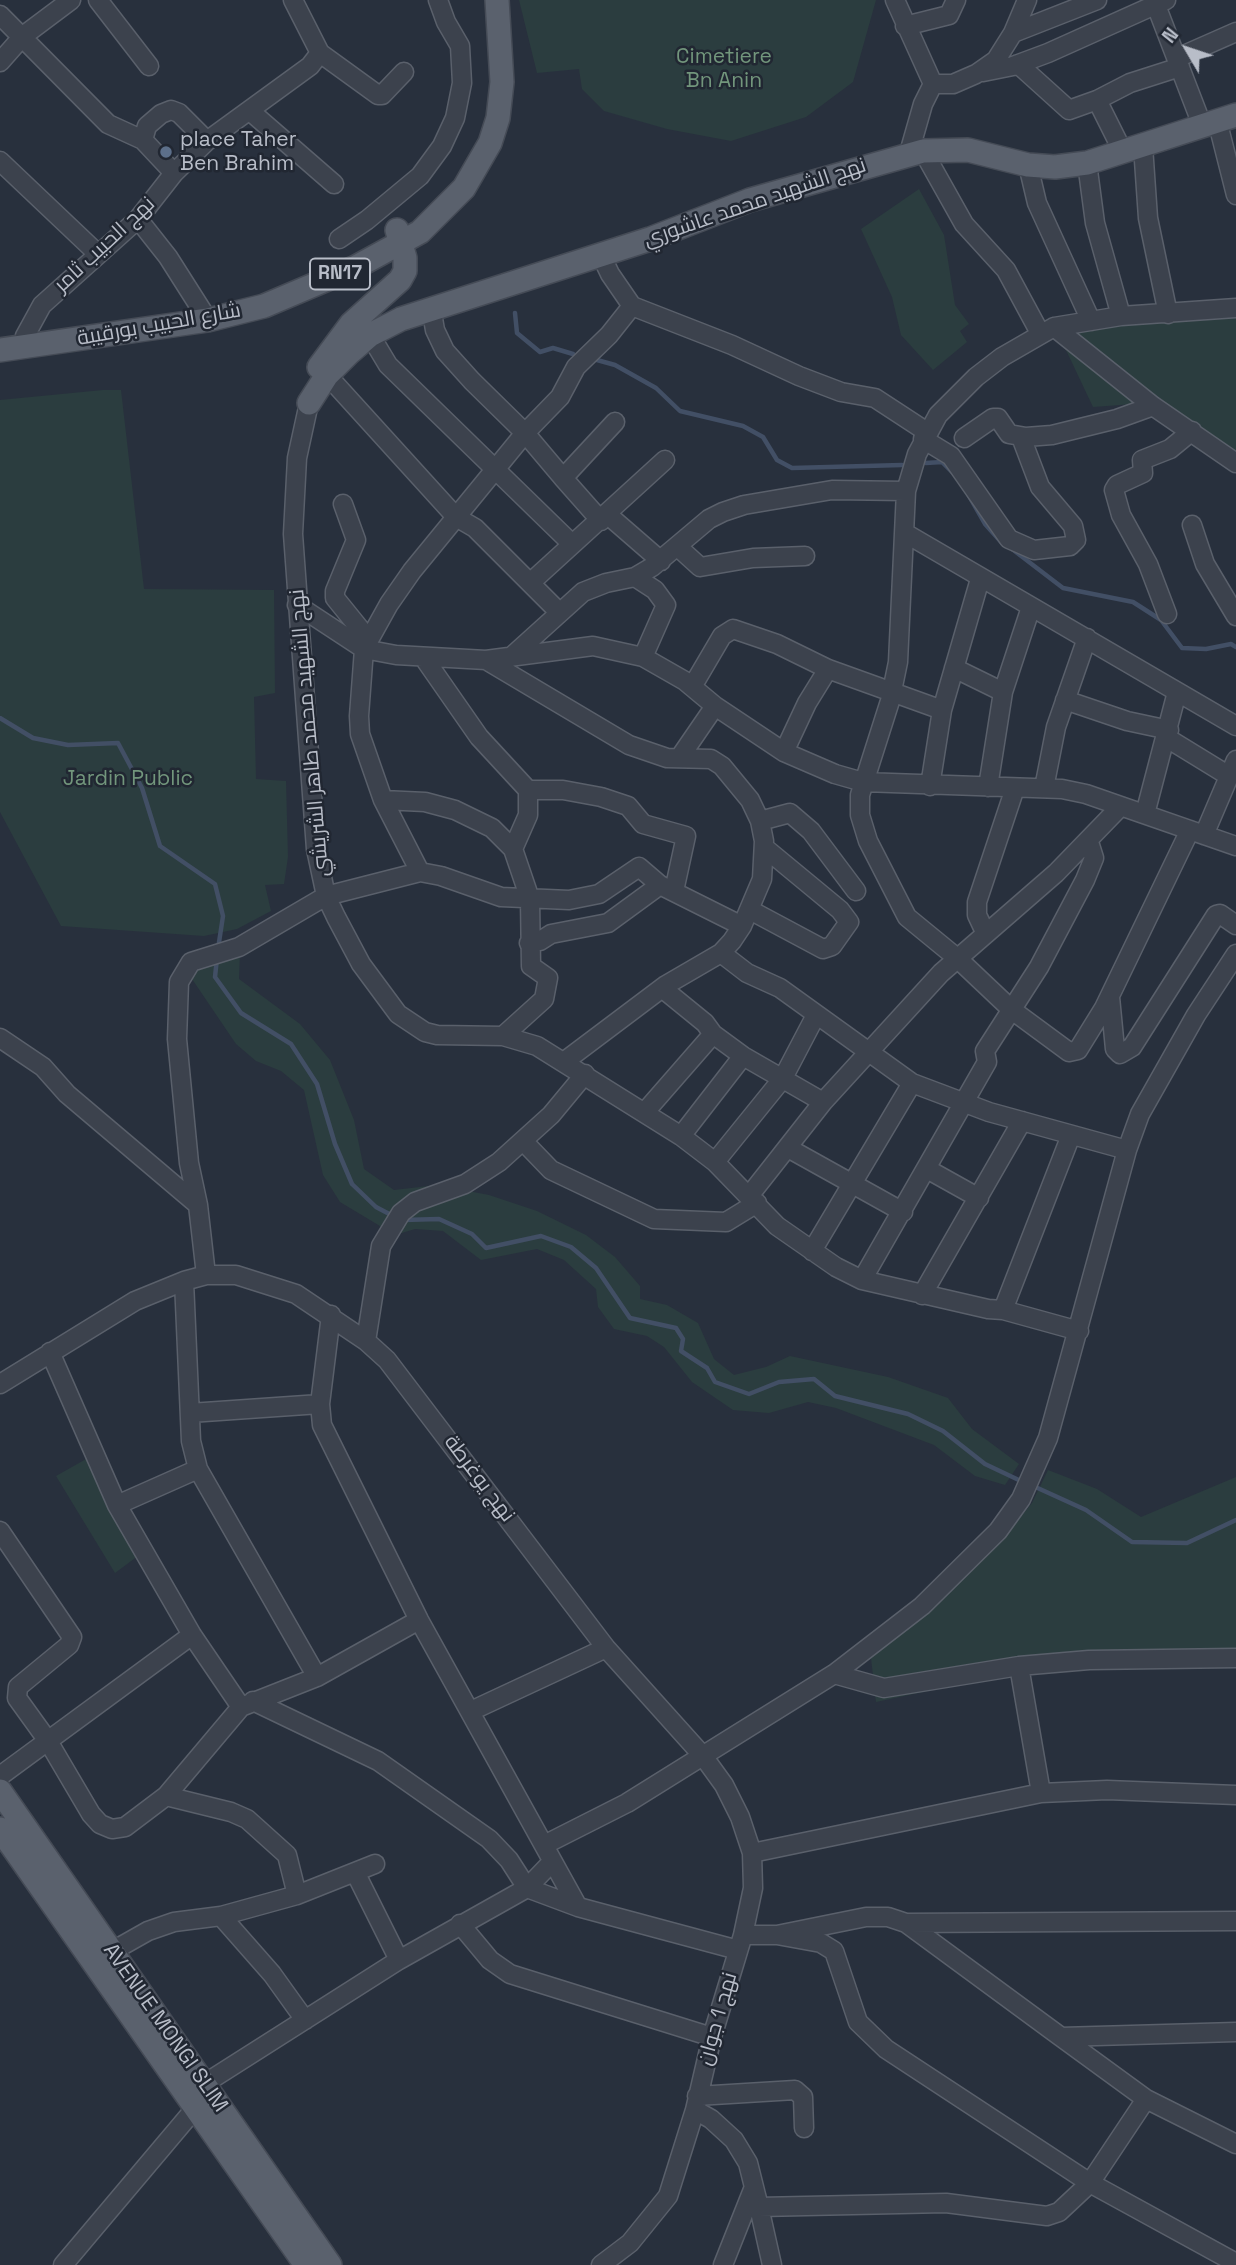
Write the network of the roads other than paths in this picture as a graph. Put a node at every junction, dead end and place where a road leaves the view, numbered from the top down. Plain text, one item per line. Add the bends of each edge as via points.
1 (71, 0) edge
2 (98, 0) edge
3 (293, 0) edge
4 (438, 0) edge
5 (484, 0) edge
6 (497, 0) edge
7 (895, 0) edge
8 (956, 0) edge
9 (1027, 0) edge
10 (1097, 0) edge
11 (1159, 1) edge
12 (56, 7) edge
13 (0, 15) edge
14 (905, 26) junction
15 (1236, 32) edge
16 (1013, 33) junction
17 (23, 36) junction
18 (320, 53) junction
19 (0, 62) edge
20 (1178, 62) junction
21 (1018, 64) junction
22 (149, 66) dead end
23 (404, 72) dead end
24 (976, 74) junction
25 (933, 84) junction
26 (1097, 100) junction
27 (250, 111) junction
28 (1218, 120) edge
29 (143, 140) junction
30 (207, 141) junction
31 (1133, 149) junction
32 (916, 152) junction
33 (0, 161) edge
34 (1087, 163) junction
35 (1028, 164) junction
36 (174, 173) junction
37 (334, 184) dead end
38 (1236, 195) edge
39 (138, 219) junction
40 (400, 237) junction
41 (339, 239) dead end
42 (600, 253) junction
43 (98, 254) junction
44 (632, 306) junction
45 (431, 307) junction
46 (1236, 308) edge
47 (1168, 314) junction
48 (205, 315) junction
49 (1121, 316) junction
50 (1091, 321) junction
51 (1047, 330) junction
52 (370, 335) junction
53 (0, 342) edge
54 (12, 346) edge
55 (327, 375) junction
56 (309, 403) junction
57 (1153, 406) junction
58 (615, 422) dead end
59 (1192, 431) junction
60 (526, 433) junction
61 (925, 436) junction
62 (1021, 437) junction
63 (964, 438) dead end
64 (665, 460) dead end
65 (1236, 463) edge
66 (496, 470) junction
67 (563, 478) junction
68 (906, 491) junction
69 (343, 504) dead end
70 (456, 517) junction
71 (605, 518) junction
72 (1192, 524) dead end
73 (905, 533) junction
74 (572, 544) junction
75 (678, 547) junction
76 (805, 556) dead end
77 (661, 561) junction
78 (635, 576) junction
79 (980, 579) junction
80 (530, 583) junction
81 (335, 598) junction
82 (297, 605) junction
83 (1031, 607) junction
84 (559, 612) junction
85 (1167, 614) dead end
86 (1236, 615) edge
87 (319, 617) junction
88 (1087, 638) junction
89 (366, 644) junction
90 (511, 657) junction
91 (643, 657) junction
92 (424, 658) junction
93 (486, 660) junction
94 (954, 668) junction
95 (828, 669) junction
96 (692, 687) junction
97 (1003, 692) junction
98 (1177, 692) junction
99 (892, 693) junction
100 (1065, 700) junction
101 (715, 706) junction
102 (942, 710) junction
103 (1236, 726) edge
104 (1168, 734) junction
105 (784, 752) junction
106 (680, 757) junction
107 (1232, 768) edge
108 (863, 782) junction
109 (930, 786) junction
110 (988, 787) junction
111 (1015, 788) junction
112 (1044, 788) junction
113 (528, 790) junction
114 (383, 800) junction
115 (1121, 806) junction
116 (1145, 814) junction
117 (760, 821) junction
118 (1197, 832) junction
119 (1090, 842) junction
120 (1236, 846) edge
121 (765, 848) junction
122 (513, 849) junction
123 (420, 872) junction
124 (667, 888) junction
125 (856, 891) dead end
126 (326, 896) junction
127 (530, 900) junction
128 (746, 918) junction
129 (1236, 925) edge
130 (985, 932) junction
131 (529, 943) junction
132 (721, 953) junction
133 (1236, 954) edge
134 (957, 958) junction
135 (662, 988) junction
136 (1110, 997) junction
137 (1012, 1010) junction
138 (816, 1015) junction
139 (713, 1034) junction
140 (503, 1036) junction
141 (0, 1038) edge
142 (870, 1052) junction
143 (743, 1056) junction
144 (565, 1061) junction
145 (585, 1074) junction
146 (783, 1078) junction
147 (912, 1083) junction
148 (823, 1102) junction
149 (964, 1103) junction
150 (644, 1113) junction
151 (1022, 1121) junction
152 (1071, 1135) junction
153 (681, 1136) junction
154 (524, 1142) junction
155 (788, 1148) junction
156 (1127, 1150) junction
157 (715, 1162) junction
158 (927, 1169) junction
159 (852, 1183) junction
160 (979, 1198) junction
161 (753, 1200) junction
162 (198, 1205) junction
163 (903, 1212) junction
164 (812, 1251) junction
165 (206, 1275) junction
166 (862, 1280) junction
167 (184, 1281) junction
168 (922, 1295) junction
169 (1003, 1310) junction
170 (331, 1315) junction
171 (1079, 1331) junction
172 (366, 1341) junction
173 (50, 1352) junction
174 (0, 1384) edge
175 (320, 1405) junction
176 (190, 1413) junction
177 (198, 1469) junction
178 (117, 1505) junction
179 (0, 1531) edge
180 (419, 1620) junction
181 (192, 1635) junction
182 (607, 1648) junction
183 (1236, 1658) edge
184 (1019, 1666) junction
185 (834, 1674) junction
186 (317, 1677) junction
187 (247, 1704) junction
188 (471, 1711) junction
189 (48, 1741) junction
190 (703, 1756) junction
191 (0, 1776) edge
192 (0, 1791) edge
193 (1041, 1793) junction
194 (1236, 1795) edge
195 (166, 1796) junction
196 (0, 1829) edge
197 (544, 1845) junction
198 (752, 1853) junction
199 (552, 1862) junction
200 (375, 1864) dead end
201 (355, 1872) junction
202 (527, 1888) junction
203 (297, 1895) junction
204 (578, 1907) junction
205 (220, 1916) junction
206 (1236, 1921) edge
207 (905, 1923) junction
208 (460, 1924) junction
209 (777, 1935) junction
210 (740, 1943) junction
211 (102, 1957) junction
212 (400, 1960) junction
213 (305, 2020) junction
214 (1236, 2032) edge
215 (712, 2037) junction
216 (1061, 2037) junction
217 (203, 2095) junction
218 (1146, 2099) junction
219 (696, 2103) junction
220 (804, 2128) dead end
221 (1236, 2144) edge
222 (1090, 2183) junction
223 (754, 2187) junction
224 (759, 2207) junction
225 (1236, 2263) edge
226 (63, 2265) edge
227 (306, 2265) edge
228 (330, 2265) edge
229 (601, 2265) edge
230 (723, 2265) edge
231 (772, 2265) edge

1 - 12 street
2 - 22 street
3 - 18 street
4 - 41 street via 460,46 462,83 455,118 420,176
5 - 40 main road, شارع الحبيب بورقيبة / RN17 via 488,81 481,133 455,182
6 - 40 main road, شارع الحبيب بورقيبة / RN17 via 502,82 490,143 452,201
7 - 14 street
8 - 14 street via 949,15
9 - 16 street
10 - 16 street
11 - 20 street
11 - 21 street
12 - 17 street
13 - 17 street
14 - 25 street
15 - 20 street
16 - 24 street via 996,60
17 - 19 street
17 - 29 street via 107,124
18 - 23 street via 378,95
18 - 27 street, نهج الحبيب ثامر via 310,66
20 - 26 street
20 - 28 street
21 - 24 street
21 - 26 street via 1069,110
24 - 25 street via 953,84
25 - 32 street via 923,104
26 - 31 street
27 - 30 street, نهج الحبيب ثامر
27 - 37 street
28 - 31 main road, نهج الشهيد محمد عاشوري
28 - 38 street
29 - 30 street via 147,126 171,110
29 - 36 street
30 - 36 street, نهج الحبيب ثامر
31 - 34 main road, نهج الشهيد محمد عاشوري
31 - 47 street
32 - 35 main road, نهج الشهيد محمد عاشوري via 968,150
32 - 42 main road, نهج الشهيد محمد عاشوري via 750,201
32 - 51 street via 964,224 1006,270
33 - 43 street
34 - 35 main road, نهج الشهيد محمد عاشوري
34 - 49 street via 1095,223
35 - 50 street via 1037,203
36 - 39 street, نهج الحبيب ثامر
39 - 43 street, نهج الحبيب ثامر
39 - 48 street via 169,257
40 - 48 main road, شارع الحبيب بورقيبة / RN17 via 264,306
40 - 56 main road via 405,271 328,353 314,376
42 - 44 street
42 - 45 main road, نهج الشهيد محمد عاشوري
43 - 54 street, نهج الحبيب ثامر via 42,305
44 - 60 street via 576,367 559,397
44 - 61 street via 841,392 875,398
45 - 52 main road, نهج الشهيد محمد عاشوري
45 - 60 street via 435,330 446,351
46 - 47 street
47 - 49 street
48 - 54 main road, شارع الحبيب بورقيبة / RN17
49 - 50 street
50 - 51 street
51 - 57 street
51 - 61 street via 976,377 938,415
52 - 55 main road, نهج الشهيد محمد عاشوري
52 - 66 street via 388,365
53 - 54 main road, شارع الحبيب بورقيبة / RN17
55 - 56 main road, نهج الشهيد محمد عاشوري
55 - 70 street
56 - 82 street, نهج الشهيد محمد طاهر الشريشي via 294,493
57 - 59 street
57 - 62 street via 1062,432
58 - 67 street
59 - 65 street
59 - 85 street via 1171,449 1142,460 1143,473 1114,490
60 - 66 street
60 - 67 street
61 - 62 street via 951,456 1009,539 1034,550 1070,546 1076,540 1073,526 1035,478
61 - 68 street
62 - 63 street via 1009,434 995,418
64 - 71 street
66 - 70 street
66 - 74 street
67 - 71 street
68 - 73 street
68 - 75 street via 832,490 744,505 709,519
69 - 81 street via 356,540
70 - 80 street via 475,528
70 - 89 street via 389,604
71 - 74 street
71 - 77 street
72 - 86 street via 1205,564
73 - 79 street
73 - 99 street via 903,611
74 - 80 street
75 - 76 street via 700,567
75 - 77 street
77 - 78 street
78 - 84 street via 592,587
78 - 91 street via 666,605
79 - 83 street
79 - 94 street
80 - 84 street
81 - 87 street
81 - 89 street
82 - 87 street
82 - 126 street, نهج الشهيد محمد طاهر الشريشي via 312,809
83 - 88 street
83 - 97 street
84 - 90 street
87 - 89 street
88 - 98 street
88 - 100 street
89 - 92 street
89 - 114 street via 360,734
90 - 91 street via 593,646
90 - 93 street
91 - 96 street
92 - 93 street
92 - 113 street via 479,737
93 - 106 street via 629,745 659,756
94 - 97 street
94 - 102 street
95 - 96 street via 733,629 722,636
95 - 99 street
95 - 105 street
96 - 101 street
97 - 110 street
98 - 103 street
98 - 104 street
99 - 102 street
99 - 108 street
100 - 104 street
100 - 112 street
101 - 105 street
101 - 106 street
102 - 109 street
104 - 107 street
104 - 116 street
105 - 108 street
106 - 117 street via 703,756 722,766 750,800
107 - 118 street
108 - 109 street
108 - 134 street via 860,815 900,907
109 - 110 street
110 - 111 street
111 - 112 street
111 - 130 street via 977,902 976,915
112 - 115 street via 1086,794
113 - 122 street via 528,815
113 - 124 street via 601,797 628,806 643,824 685,835
114 - 122 street via 425,802 455,810 492,828
114 - 123 street
115 - 116 street
115 - 119 street
116 - 118 street
117 - 121 street
117 - 125 street via 790,813 811,831
118 - 120 street
118 - 136 street
119 - 130 street
119 - 137 street via 1094,858 1086,880
121 - 128 street via 765,867
121 - 128 street via 849,922 832,946 823,949
122 - 127 street
123 - 126 street
123 - 127 street via 489,894
124 - 127 street via 639,867 599,894
124 - 128 street
124 - 131 street via 608,923
126 - 140 street, نهج الشهيد محمد طاهر الشريشي via 361,964 398,1014 437,1035
126 - 162 street via 239,947 202,957 184,969 179,982 177,1039 189,1163
127 - 131 street
128 - 132 street
129 - 136 street via 1216,915 1132,1046 1120,1054 1115,1049
130 - 134 street
131 - 140 street via 531,966 548,978 547,993
132 - 135 street
132 - 138 street
133 - 156 street via 1150,1094
134 - 137 street
134 - 142 street
135 - 139 street
135 - 144 street
136 - 137 street via 1074,1052
137 - 149 street via 985,1051 988,1059
138 - 142 street
138 - 146 street
139 - 143 street
139 - 150 street
140 - 144 street, نهج الشهيد محمد طاهر الشريشي
141 - 162 street via 43,1067 67,1094
142 - 147 street
142 - 148 street
143 - 146 street
143 - 153 street
144 - 145 street, نهج الشهيد محمد طاهر الشريشي
145 - 150 street, نهج الشهيد محمد طاهر الشريشي
145 - 154 street
146 - 148 street
146 - 157 street
147 - 149 street
147 - 159 street
148 - 155 street
149 - 151 street
149 - 158 street
150 - 153 street, نهج الشهيد محمد طاهر الشريشي
151 - 152 street
151 - 160 street
152 - 156 street
152 - 169 street
153 - 157 street, نهج الشهيد محمد طاهر الشريشي
154 - 161 street via 551,1170 648,1217 726,1222
154 - 172 street via 465,1184 434,1193 396,1220 382,1246
155 - 159 street
155 - 161 street
156 - 171 street
157 - 161 street, نهج الشهيد محمد طاهر الشريشي
158 - 160 street
158 - 163 street
159 - 163 street
159 - 164 street
160 - 168 street
161 - 164 street, نهج الشهيد محمد طاهر الشريشي via 777,1226
162 - 165 street
163 - 166 street
164 - 166 street, نهج الشهيد محمد طاهر الشريشي
165 - 167 street, نهج يوغرطة
165 - 170 street, نهج يوغرطة via 263,1281
166 - 168 street, نهج الشهيد محمد طاهر الشريشي
167 - 173 street, نهج يوغرطة via 135,1301
167 - 176 street
168 - 169 street, نهج الشهيد محمد طاهر الشريشي
169 - 171 street, نهج الشهيد محمد طاهر الشريشي
170 - 172 street, نهج يوغرطة
170 - 175 street
171 - 185 street via 1058,1408 1021,1499 998,1531 922,1606
172 - 182 street, نهج يوغرطة via 412,1389
173 - 174 street, نهج يوغرطة
173 - 178 street
175 - 176 street
175 - 180 street via 321,1425 329,1444
176 - 177 street
177 - 178 street
177 - 186 street
178 - 181 street
179 - 189 street via 72,1637 69,1646 17,1690 17,1698
180 - 186 street
180 - 188 street
181 - 187 street
181 - 189 street
182 - 188 street
182 - 190 street, نهج يوغرطة
183 - 184 street
184 - 185 street via 884,1688
184 - 193 street
185 - 190 street
186 - 187 street
187 - 195 street
187 - 202 street via 378,1761 489,1839
188 - 197 street
189 - 191 street
189 - 195 street via 91,1814 106,1828 125,1827
190 - 197 street via 627,1803
190 - 198 street, نهج 1 جوان via 724,1785
192 - 211 main road, AVENUE MONGI SLIM
193 - 194 street via 1107,1790
193 - 198 street
195 - 203 street via 247,1819 287,1856
196 - 211 main road, AVENUE MONGI SLIM
197 - 199 street
198 - 210 street, نهج 1 جوان via 753,1888
199 - 202 street
199 - 204 street
200 - 201 street
201 - 203 street
201 - 212 street
202 - 204 street
202 - 208 street
203 - 205 street
204 - 210 street
205 - 211 street via 174,1922 148,1931
205 - 213 street via 272,1974
206 - 207 street
207 - 209 street via 866,1916
207 - 216 street
208 - 212 street
208 - 215 street via 490,1960 510,1974
209 - 210 street
209 - 222 street via 828,1946 838,1956 853,2011 866,2032
210 - 215 street, نهج 1 جوان
211 - 217 main road, AVENUE MONGI SLIM
212 - 213 street
213 - 217 street
214 - 216 street
215 - 219 street, نهج 1 جوان
216 - 218 street
217 - 226 street
217 - 227 main road, AVENUE MONGI SLIM
217 - 228 main road, AVENUE MONGI SLIM
218 - 221 street
218 - 222 street
219 - 220 street via 795,2090 803,2097
219 - 223 street via 734,2140 748,2163
219 - 229 street, نهج 1 جوان via 668,2196 630,2243
222 - 224 street via 1059,2212 1047,2216 946,2203
222 - 225 street
223 - 224 street
223 - 230 street
224 - 231 street

